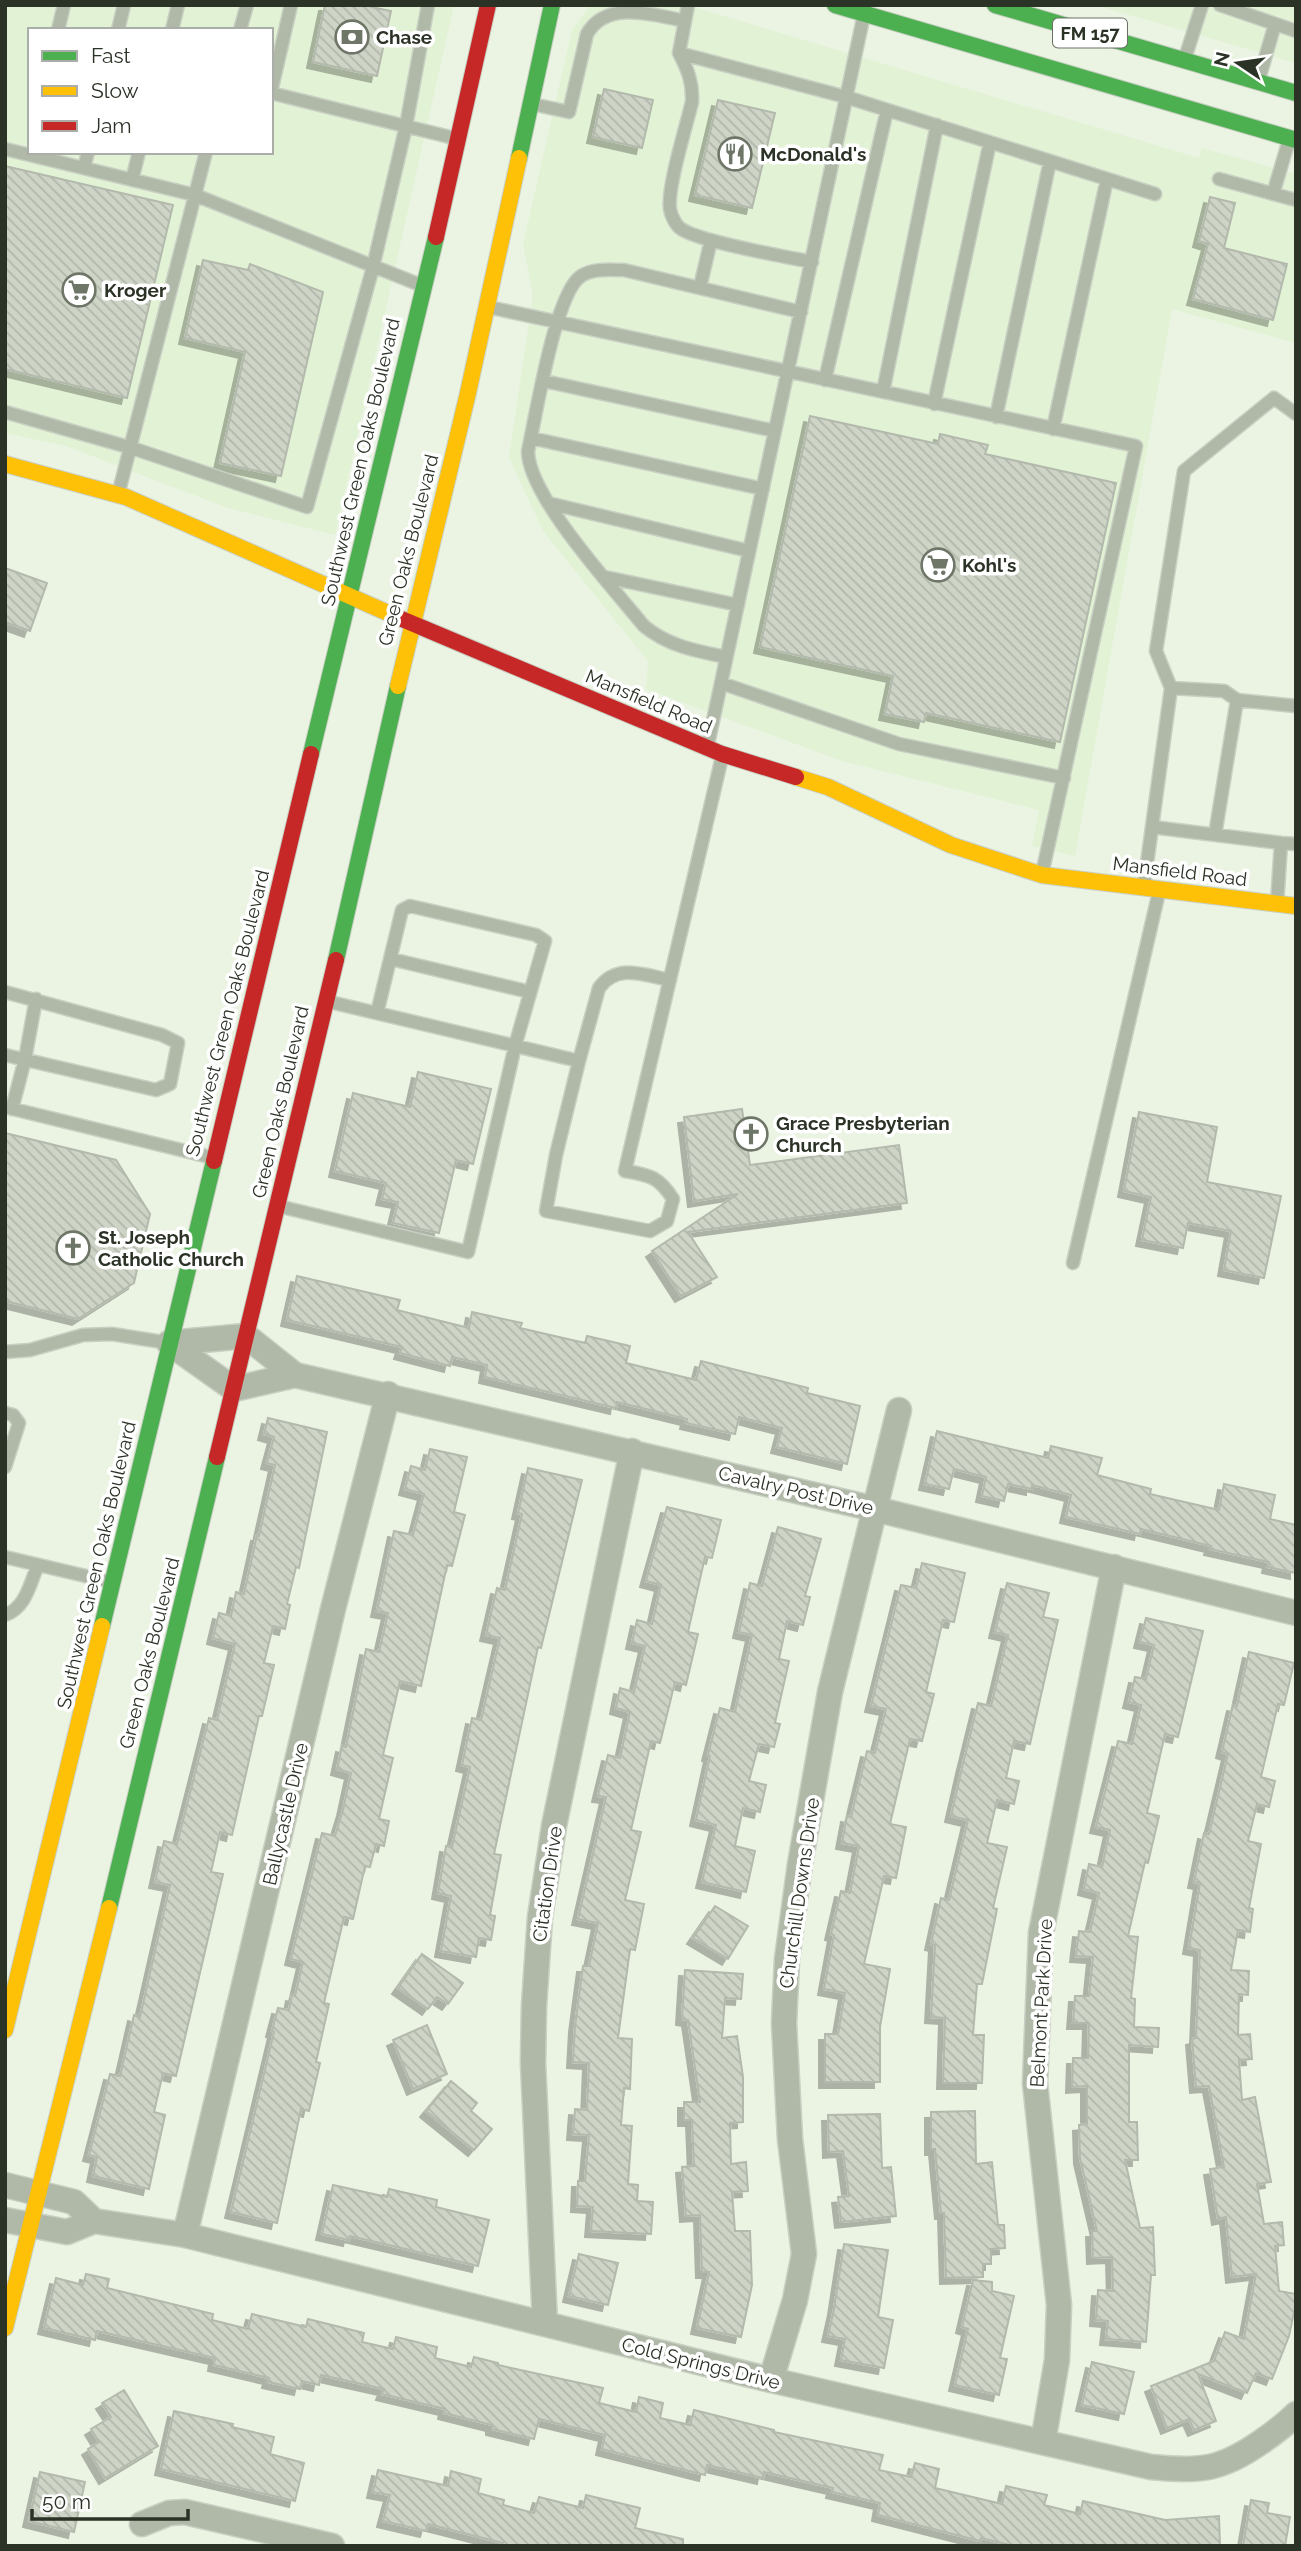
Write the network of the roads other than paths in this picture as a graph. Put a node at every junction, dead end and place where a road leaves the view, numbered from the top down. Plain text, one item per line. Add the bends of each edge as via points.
1 (64, 5) edge
2 (124, 5) edge
3 (178, 5) edge
4 (247, 5) edge
5 (291, 5) edge
6 (428, 5) edge
7 (488, 5) edge
8 (552, 5) edge
9 (688, 5) edge
10 (835, 5) edge
11 (995, 5) edge
12 (1202, 5) edge
13 (1220, 5) edge
14 (1245, 9) edge
15 (1047, 13) edge
16 (864, 14) junction
17 (685, 21) junction
18 (1275, 24) junction
19 (58, 28) edge
20 (118, 28) edge
21 (172, 28) edge
22 (241, 28) edge
23 (1296, 31) edge
24 (679, 53) junction
25 (1184, 61) junction
26 (1258, 82) junction
27 (273, 84) edge
28 (1296, 93) edge
29 (273, 94) edge
30 (846, 97) junction
31 (531, 104) junction
32 (887, 110) junction
33 (937, 125) junction
34 (406, 127) junction
35 (458, 139) junction
36 (1293, 139) edge
37 (990, 142) junction
38 (5, 149) edge
39 (28, 152) edge
40 (36, 154) edge
41 (88, 154) edge
42 (138, 154) edge
43 (205, 154) edge
44 (1050, 161) junction
45 (84, 168) junction
46 (1107, 179) junction
47 (1219, 179) dead end
48 (132, 180) junction
49 (1155, 194) dead end
50 (1273, 194) junction
51 (195, 195) junction
52 (1296, 200) edge
53 (711, 240) junction
54 (812, 262) junction
55 (373, 267) junction
56 (424, 286) junction
57 (700, 287) junction
58 (487, 307) junction
59 (801, 312) junction
60 (557, 321) junction
61 (789, 372) junction
62 (825, 380) junction
63 (544, 381) junction
64 (883, 392) junction
65 (934, 404) junction
66 (5, 412) edge
67 (1296, 414) edge
68 (996, 417) junction
69 (1053, 429) junction
70 (775, 431) junction
71 (531, 438) junction
72 (132, 448) junction
73 (5, 464) edge
74 (763, 489) junction
75 (118, 495) junction
76 (548, 503) junction
77 (750, 551) junction
78 (605, 577) junction
79 (349, 596) junction
80 (738, 606) junction
81 (411, 624) junction
82 (726, 657) junction
83 (721, 683) junction
84 (1171, 688) junction
85 (1237, 699) junction
86 (1296, 706) edge
87 (707, 747) junction
88 (722, 754) junction
89 (1064, 778) junction
90 (1152, 827) junction
91 (1215, 835) junction
92 (1281, 843) junction
93 (1296, 843) edge
94 (1042, 874) junction
95 (1151, 890) junction
96 (1277, 904) junction
97 (1296, 906) edge
98 (391, 959) junction
99 (670, 980) junction
100 (5, 992) edge
101 (530, 992) junction
102 (36, 999) junction
103 (326, 1001) junction
104 (377, 1013) junction
105 (515, 1046) junction
106 (5, 1055) edge
107 (25, 1059) junction
108 (579, 1061) junction
109 (9, 1108) edge
110 (214, 1158) junction
111 (277, 1206) junction
112 (1073, 1263) dead end
113 (246, 1336) junction
114 (169, 1343) junction
115 (5, 1352) edge
116 (295, 1374) junction
117 (234, 1389) junction
118 (388, 1394) junction
119 (899, 1410) dead end
120 (5, 1413) edge
121 (632, 1451) junction
122 (5, 1467) edge
123 (875, 1509) junction
124 (5, 1557) edge
125 (38, 1565) junction
126 (1114, 1567) junction
127 (114, 1583) junction
128 (1296, 1613) edge
129 (5, 1615) edge
130 (5, 2030) edge
131 (5, 2185) edge
132 (38, 2193) junction
133 (5, 2220) edge
134 (94, 2221) junction
135 (30, 2226) junction
136 (185, 2235) junction
137 (545, 2324) junction
138 (5, 2328) edge
139 (771, 2380) junction
140 (1296, 2414) edge
141 (1043, 2442) junction
142 (142, 2524) dead end
143 (332, 2546) edge

1 - 19 lane
2 - 20 lane
3 - 21 lane
4 - 22 lane
5 - 27 lane
6 - 34 lane
7 - 35 main road, Southwest Green Oaks Boulevard
8 - 31 main road, Green Oaks Boulevard
9 - 17 lane
10 - 16 main road, FM 157
11 - 15 main road, FM 157
12 - 25 lane
13 - 14 lane
14 - 18 lane
15 - 25 main road, FM 157
16 - 30 lane
16 - 36 main road, FM 157
17 - 24 lane
17 - 31 lane via 628,8 612,9 592,24 587,34 569,112
18 - 23 lane
18 - 26 lane
24 - 30 lane
24 - 53 lane via 693,90 670,209 680,229
25 - 26 main road, FM 157
26 - 28 main road, FM 157
29 - 34 lane
30 - 32 lane
30 - 54 lane
31 - 58 main road, Green Oaks Boulevard
32 - 33 lane
32 - 62 lane
33 - 37 lane
33 - 64 lane
34 - 35 lane
34 - 55 lane
35 - 56 main road, Southwest Green Oaks Boulevard
36 - 50 lane
37 - 44 lane
37 - 65 lane
38 - 39 lane
40 - 45 lane
41 - 45 lane
42 - 48 lane
43 - 51 lane
44 - 46 lane
44 - 68 lane
45 - 48 lane
46 - 49 lane
46 - 69 lane
47 - 50 lane
48 - 51 lane
50 - 52 lane
51 - 55 lane
51 - 72 lane
53 - 54 lane
53 - 57 lane
54 - 59 lane
55 - 56 lane
55 - 72 lane via 307,507
56 - 79 main road, Southwest Green Oaks Boulevard
57 - 59 lane
57 - 60 lane via 624,270 586,272 572,284
58 - 60 lane
58 - 81 main road, Green Oaks Boulevard
59 - 61 lane
60 - 61 lane
60 - 63 lane
61 - 62 lane
61 - 70 lane
62 - 64 lane
63 - 70 lane
63 - 71 lane
64 - 65 lane
65 - 68 lane
66 - 72 lane
67 - 84 lane via 1274,397 1184,471 1156,651
68 - 69 lane
69 - 89 lane via 1136,446
70 - 74 lane
71 - 74 lane
71 - 76 lane via 528,461
72 - 75 lane
73 - 75 main road, Mansfield Road
74 - 77 lane
75 - 79 main road, Mansfield Road
76 - 77 lane
76 - 78 lane
77 - 80 lane
78 - 80 lane
78 - 82 lane via 659,638
79 - 81 main road, Mansfield Road
79 - 110 main road, Southwest Green Oaks Boulevard
80 - 82 lane
81 - 87 main road, Mansfield Road
81 - 103 main road, Green Oaks Boulevard
82 - 83 lane
83 - 87 lane
83 - 89 lane via 899,744
84 - 85 lane via 1224,691
84 - 90 lane
85 - 86 lane
85 - 91 lane
87 - 88 main road, Mansfield Road
88 - 94 main road, Mansfield Road via 828,787 951,845
88 - 99 lane
89 - 94 lane
90 - 91 lane
90 - 95 lane
91 - 92 lane
92 - 93 lane
92 - 96 lane
94 - 95 main road, Mansfield Road
95 - 96 main road, Mansfield Road
95 - 112 lane
96 - 97 main road, Mansfield Road
98 - 101 lane
98 - 101 lane via 402,910 410,906 536,935 545,941
98 - 104 lane
99 - 108 lane via 628,971 605,980
99 - 108 lane via 625,1171 662,1182 673,1199 667,1221 650,1231 546,1211
100 - 102 lane
101 - 105 lane
102 - 107 lane
102 - 107 lane via 178,1043 170,1084 156,1090
103 - 104 lane
103 - 111 main road, Green Oaks Boulevard
104 - 105 lane
105 - 108 lane
105 - 111 lane via 468,1252
106 - 107 lane
107 - 109 lane
109 - 110 lane
110 - 114 main road, Southwest Green Oaks Boulevard
111 - 113 main road, Green Oaks Boulevard
113 - 114 street
113 - 116 street, Cavalry Post Drive
113 - 117 main road, Green Oaks Boulevard
114 - 115 lane via 112,1334 83,1335
114 - 117 street
114 - 127 main road, Southwest Green Oaks Boulevard
116 - 117 street, Cavalry Post Drive
116 - 118 street, Cavalry Post Drive
117 - 132 main road, Green Oaks Boulevard
118 - 121 street, Cavalry Post Drive
118 - 136 street, Ballycastle Drive
119 - 123 street, Churchill Downs Drive
120 - 122 lane via 19,1423
121 - 123 street, Cavalry Post Drive
121 - 137 street, Citation Drive via 554,1826 540,1917 533,2063
123 - 126 street, Cavalry Post Drive
123 - 139 street, Churchill Downs Drive via 830,1692 787,1959 784,2023 790,2139 804,2254
124 - 125 lane
125 - 127 lane
125 - 129 lane via 21,1604
126 - 128 street, Cavalry Post Drive
126 - 141 street, Belmont Park Drive via 1041,1933 1035,2083 1059,2305 1057,2360
127 - 130 main road, Southwest Green Oaks Boulevard
131 - 132 street, Cold Springs Drive
132 - 134 street, Cold Springs Drive via 74,2202
132 - 135 main road, Green Oaks Boulevard
133 - 135 street, Cold Springs Drive
134 - 135 street, Cold Springs Drive via 67,2232
134 - 136 street, Cold Springs Drive
135 - 138 main road, Green Oaks Boulevard
136 - 137 street, Cold Springs Drive
137 - 139 street, Cold Springs Drive
139 - 141 street, Cold Springs Drive
140 - 141 street, Cold Springs Drive via 1238,2458 1211,2468 1151,2467
142 - 143 street via 185,2512

